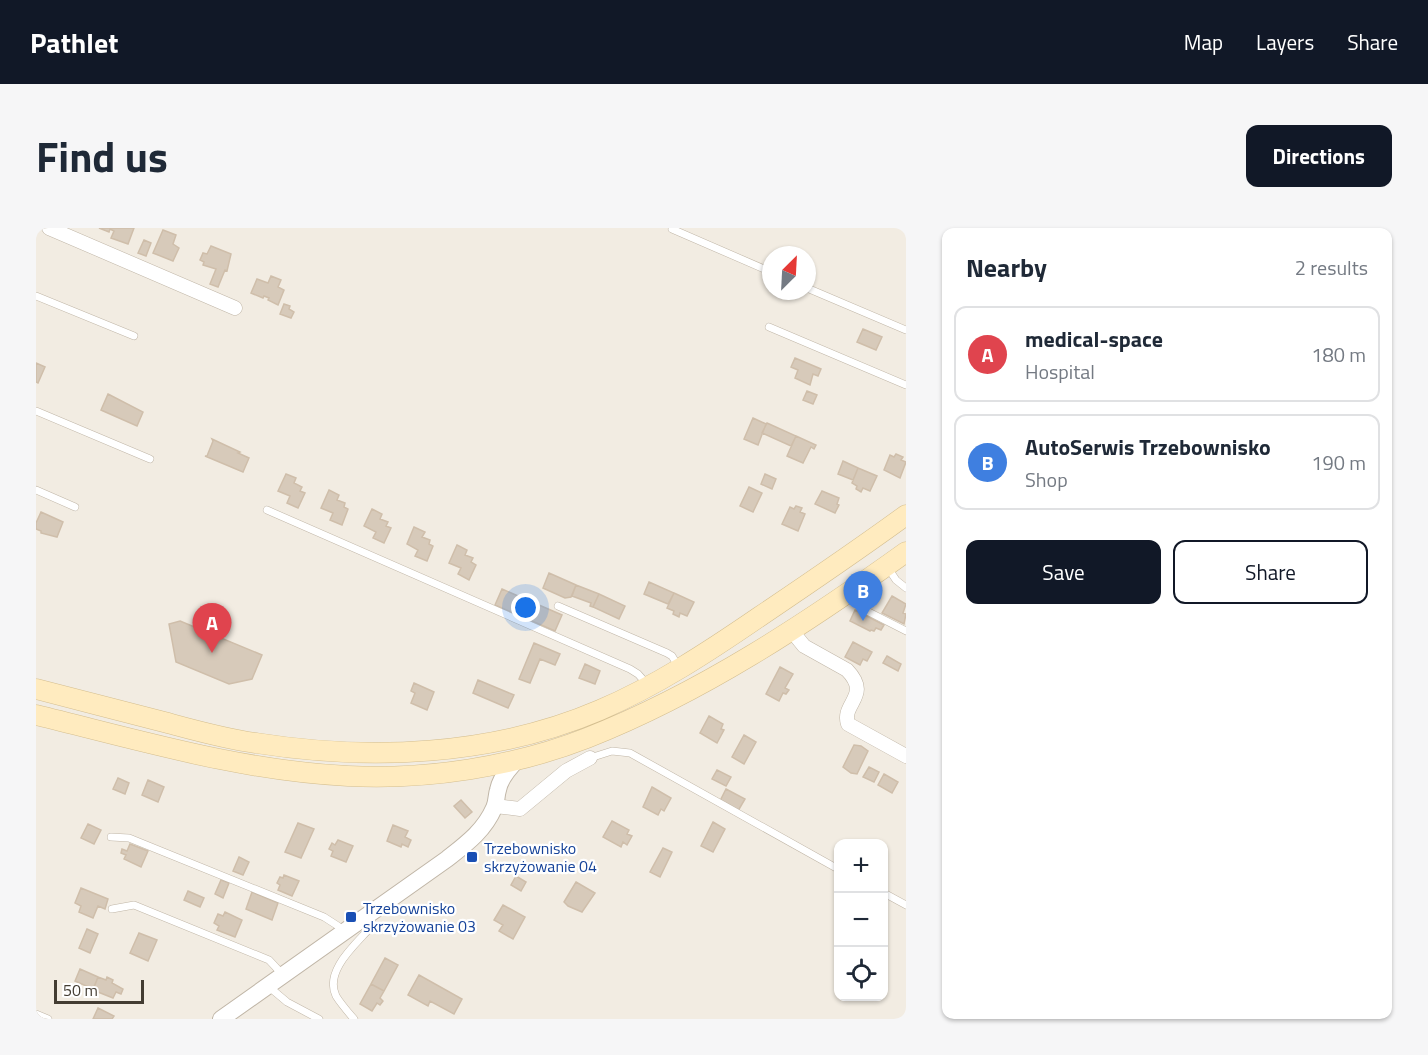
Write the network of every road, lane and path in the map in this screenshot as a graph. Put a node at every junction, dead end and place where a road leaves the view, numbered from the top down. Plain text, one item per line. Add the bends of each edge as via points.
1 (49, 228) edge
2 (672, 229) edge
3 (762, 268) edge
4 (816, 292) edge
5 (36, 296) edge
6 (235, 308) dead end
7 (769, 327) dead end
8 (906, 330) edge
9 (134, 336) dead end
10 (906, 386) edge
11 (36, 411) edge
12 (150, 459) dead end
13 (36, 490) edge
14 (75, 507) dead end
15 (267, 510) dead end
16 (906, 515) edge
17 (906, 552) edge
18 (887, 566) junction
19 (906, 588) edge
20 (849, 592) junction
21 (780, 603) junction
22 (558, 606) dead end
23 (791, 630) junction
24 (906, 631) edge
25 (680, 669) junction
26 (648, 686) junction
27 (36, 689) edge
28 (36, 715) edge
29 (501, 740) junction
30 (906, 756) edge
31 (590, 758) joint
32 (518, 759) junction
33 (490, 765) junction
34 (498, 789) junction
35 (495, 806) junction
36 (111, 837) dead end
37 (834, 867) edge
38 (888, 895) edge
39 (906, 905) edge
40 (112, 909) dead end
41 (364, 918) junction
42 (343, 933) junction
43 (283, 975) junction
44 (268, 986) junction
45 (36, 1014) edge
46 (48, 1019) edge
47 (221, 1019) edge
48 (319, 1019) edge
49 (354, 1019) edge

1 - 6 street
2 - 3 lane
4 - 8 lane
5 - 9 lane
7 - 10 lane
11 - 12 lane
13 - 14 lane
15 - 26 lane via 630,669
16 - 21 main road
17 - 18 main road
18 - 19 lane
18 - 20 main road
20 - 23 main road
20 - 24 lane via 861,608
21 - 23 main road via 780,620
21 - 25 main road
22 - 25 lane via 667,653
23 - 30 street via 804,646 853,676 858,689 847,713 848,724
23 - 32 main road via 635,717 586,738
25 - 26 main road
26 - 29 main road via 573,720
27 - 29 main road via 201,732 307,750 428,751
28 - 33 main road via 224,760 306,772 391,777
29 - 33 street via 490,752
31 - 35 street via 566,771 520,809
31 - 37 lane via 612,750 630,753
32 - 33 main road
32 - 34 street
33 - 34 street
34 - 35 street
35 - 41 street via 473,839
36 - 42 lane via 129,838 313,913 338,926
38 - 39 lane
40 - 43 lane via 134,905 269,960
41 - 42 street
41 - 49 lane via 369,928 343,960 333,981 337,997
42 - 43 street
43 - 44 street
44 - 47 street
44 - 48 lane via 287,1002
45 - 46 lane

